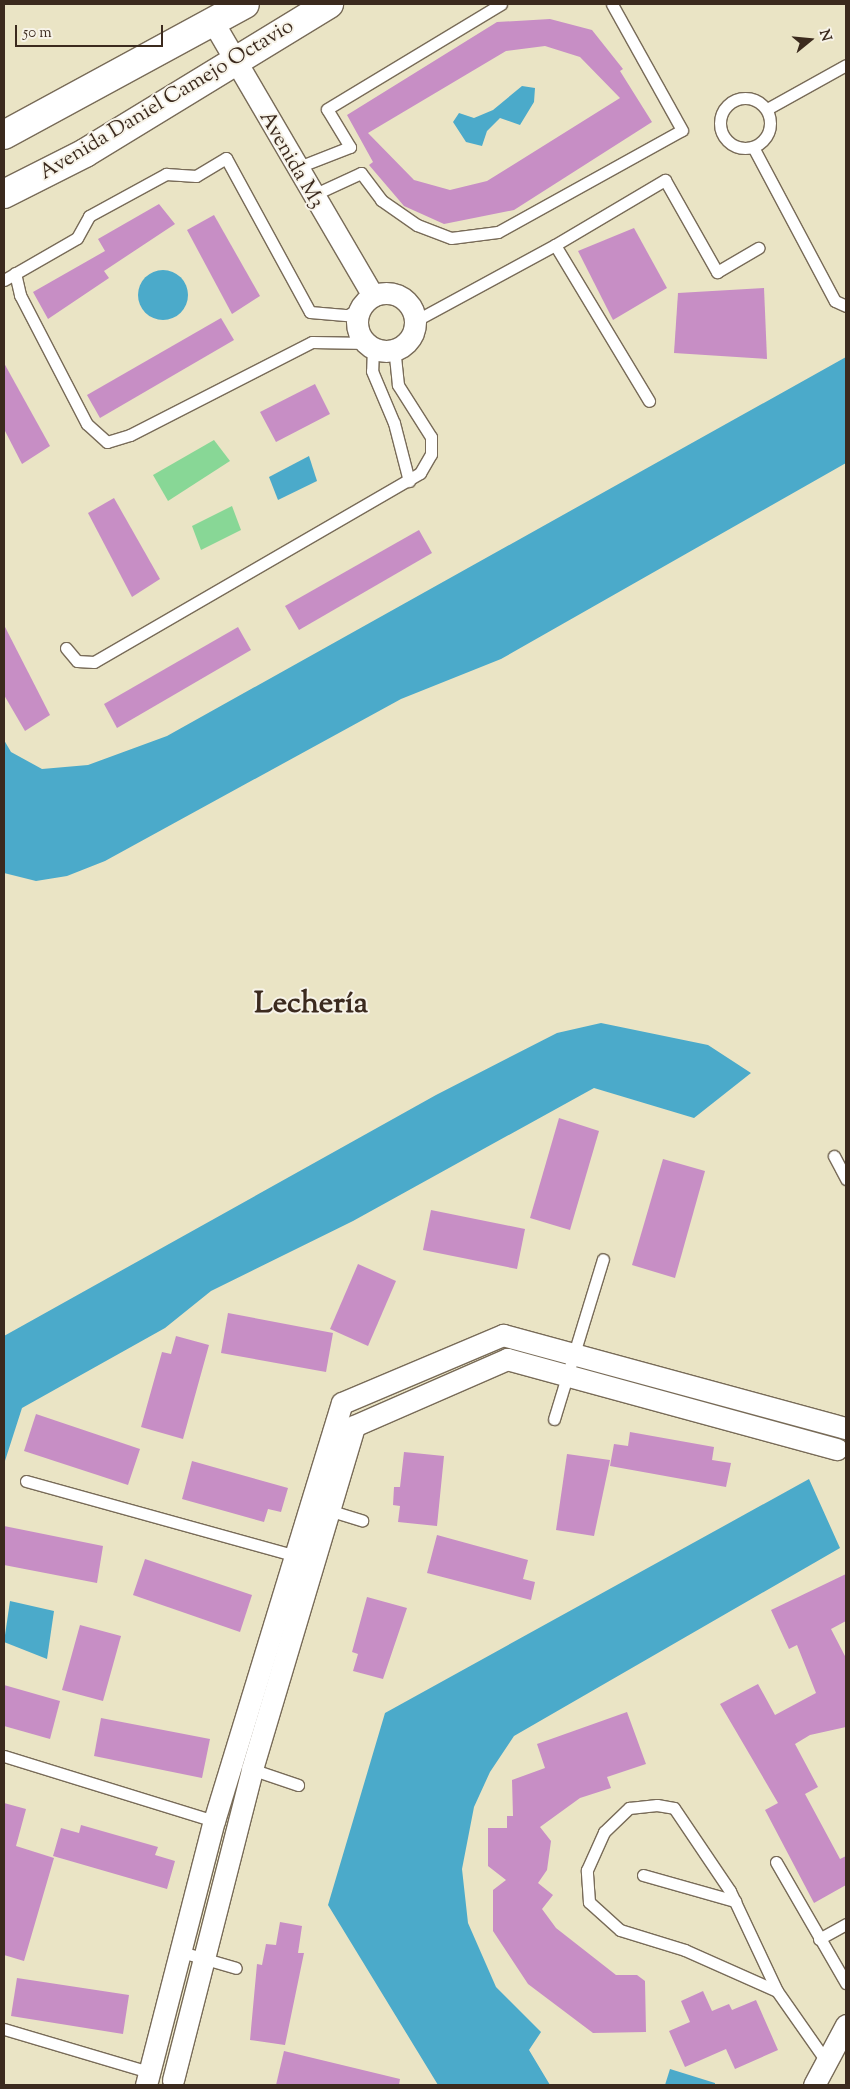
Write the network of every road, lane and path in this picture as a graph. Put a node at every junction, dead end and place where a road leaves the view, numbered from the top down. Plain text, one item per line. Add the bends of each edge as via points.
1 (245, 4) edge
2 (329, 4) edge
3 (501, 4) edge
4 (612, 4) edge
5 (213, 22) junction
6 (235, 61) junction
7 (846, 65) edge
8 (766, 109) junction
9 (4, 136) edge
10 (753, 147) junction
11 (296, 168) junction
12 (4, 194) edge
13 (311, 196) junction
14 (555, 245) junction
15 (758, 248) dead end
16 (16, 274) junction
17 (4, 280) edge
18 (367, 302) junction
19 (846, 306) edge
20 (415, 321) junction
21 (370, 345) junction
22 (394, 349) junction
23 (649, 401) dead end
24 (409, 482) junction
25 (66, 648) dead end
26 (834, 1156) dead end
27 (846, 1179) edge
28 (603, 1259) dead end
29 (573, 1352) junction
30 (566, 1372) junction
31 (554, 1419) dead end
32 (846, 1428) edge
33 (843, 1450) edge
34 (26, 1480) dead end
35 (308, 1504) junction
36 (329, 1511) junction
37 (362, 1520) dead end
38 (292, 1555) junction
39 (253, 1687) junction
40 (274, 1693) junction
41 (4, 1756) edge
42 (231, 1762) junction
43 (252, 1769) junction
44 (298, 1785) dead end
45 (214, 1821) junction
46 (776, 1862) dead end
47 (643, 1875) dead end
48 (735, 1901) junction
49 (846, 1924) edge
50 (819, 1939) junction
51 (178, 1951) junction
52 (200, 1958) junction
53 (236, 1968) dead end
54 (846, 1983) edge
55 (777, 1991) junction
56 (846, 2025) edge
57 (4, 2029) edge
58 (826, 2062) junction
59 (146, 2080) edge
60 (176, 2083) edge
61 (814, 2085) edge

1 - 5 street, Avenida Daniel Camejo Octavio
2 - 6 street, Avenida Daniel Camejo Octavio
3 - 11 lane via 327,109 350,147
4 - 13 lane via 682,130 498,232 451,238 417,225 381,200 361,173
5 - 6 street, Avenida M3
5 - 9 street, Avenida Daniel Camejo Octavio
6 - 11 street, Avenida M3
6 - 12 street, Avenida Daniel Camejo Octavio via 84,153
7 - 8 lane
8 - 10 lane via 768,135
8 - 10 lane via 744,97 731,102 720,117 728,142 740,148
10 - 19 lane via 835,301
11 - 13 street, Avenida M3
13 - 18 street, Avenida M3
14 - 15 lane via 665,180 717,272
14 - 20 lane
14 - 23 lane
16 - 17 lane
16 - 18 lane via 77,238 88,216 166,174 196,176 226,158 310,312 348,315
16 - 21 lane via 20,295 87,424 106,442 130,435 312,342
18 - 20 street via 398,295 410,305
18 - 21 street via 359,330
20 - 22 street via 407,341
21 - 22 street
21 - 24 lane via 372,372 394,423
22 - 24 lane via 398,385 431,437 427,464
24 - 25 lane via 94,662 77,661
26 - 27 lane
28 - 29 lane
29 - 30 lane
29 - 32 street
29 - 35 street via 503,1335 342,1403
30 - 31 lane
30 - 33 street
30 - 36 street via 508,1359 354,1426
34 - 38 lane
35 - 36 lane
35 - 38 street
36 - 37 lane
36 - 40 street
38 - 39 street
39 - 40 street
39 - 42 street
40 - 43 street
41 - 45 lane
42 - 43 lane
42 - 45 street
43 - 44 lane
43 - 52 street
45 - 51 street
46 - 50 lane
47 - 48 lane
48 - 55 lane
48 - 55 lane via 674,1808 657,1805 629,1808 604,1832 587,1870 589,1902 620,1930 685,1950
49 - 50 lane
50 - 54 lane
51 - 52 lane
51 - 59 street
52 - 53 lane
52 - 60 street
55 - 58 lane
56 - 58 street
57 - 59 lane
58 - 61 street
59 - 60 street

